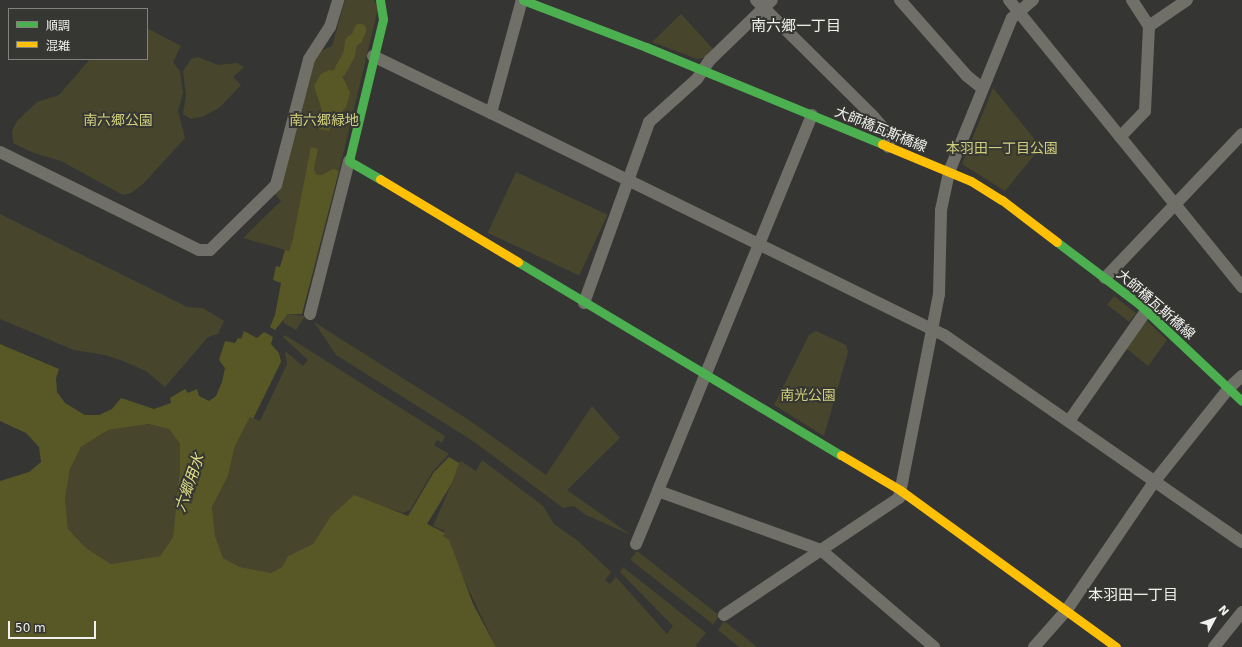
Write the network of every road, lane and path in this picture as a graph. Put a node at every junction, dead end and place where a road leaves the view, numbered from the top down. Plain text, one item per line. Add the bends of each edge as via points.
1 (338, 0) edge
2 (380, 0) edge
3 (522, 0) edge
4 (900, 0) edge
5 (1009, 0) edge
6 (1033, 0) edge
7 (1132, 0) edge
8 (1187, 0) edge
9 (764, 2) edge
10 (1019, 12) junction
11 (1149, 26) junction
12 (373, 56) junction
13 (704, 70) junction
14 (982, 88) junction
15 (491, 113) junction
16 (812, 115) junction
17 (1242, 134) edge
18 (1120, 137) junction
19 (888, 147) junction
20 (0, 152) edge
21 (349, 161) junction
22 (949, 172) junction
23 (628, 180) junction
24 (1175, 203) junction
25 (759, 246) junction
26 (1105, 278) junction
27 (1242, 287) edge
28 (584, 302) junction
29 (1146, 311) junction
30 (310, 314) dead end
31 (932, 329) junction
32 (706, 373) junction
33 (1242, 376) edge
34 (1229, 388) junction
35 (1242, 401) edge
36 (1069, 422) junction
37 (1154, 482) junction
38 (658, 490) junction
39 (900, 490) junction
40 (1242, 542) edge
41 (636, 544) dead end
42 (821, 550) junction
43 (1066, 611) junction
44 (1242, 612) edge
45 (724, 615) dead end
46 (934, 647) edge
47 (1034, 647) edge
48 (1116, 647) edge
49 (1214, 647) edge

1 - 20 street via 330,27 309,59 276,185 210,250 199,250
2 - 12 street via 383,19
3 - 13 street, 大師橋瓦斯橋線
3 - 15 street
4 - 14 street via 967,76
5 - 10 street
6 - 10 street
7 - 11 street
8 - 11 street
9 - 13 street via 710,60
9 - 19 street via 890,136
10 - 14 street via 1012,18
10 - 18 street
11 - 18 street via 1145,111
12 - 15 street
12 - 21 street
13 - 16 street, 大師橋瓦斯橋線
13 - 23 street via 649,122
14 - 22 street
15 - 23 street
16 - 19 street, 大師橋瓦斯橋線
16 - 25 street
17 - 24 street
18 - 24 street
19 - 22 street, 大師橋瓦斯橋線
21 - 28 street
21 - 30 street
22 - 26 street, 大師橋瓦斯橋線 via 996,196
22 - 31 street via 941,210 939,294
23 - 25 street
23 - 28 street
24 - 26 street
24 - 27 street
25 - 31 street
25 - 32 street
26 - 29 street, 大師橋瓦斯橋線
28 - 32 street
29 - 34 street, 大師橋瓦斯橋線
29 - 36 street
31 - 36 street via 944,334
31 - 39 street
32 - 38 street
32 - 39 street
33 - 34 street
34 - 35 street, 大師橋瓦斯橋線
34 - 37 street
36 - 37 street
37 - 40 street
37 - 43 street
38 - 41 street
38 - 42 street
39 - 42 street via 899,498
39 - 43 street
42 - 45 street
42 - 46 street
43 - 47 street
43 - 48 street
44 - 49 street

